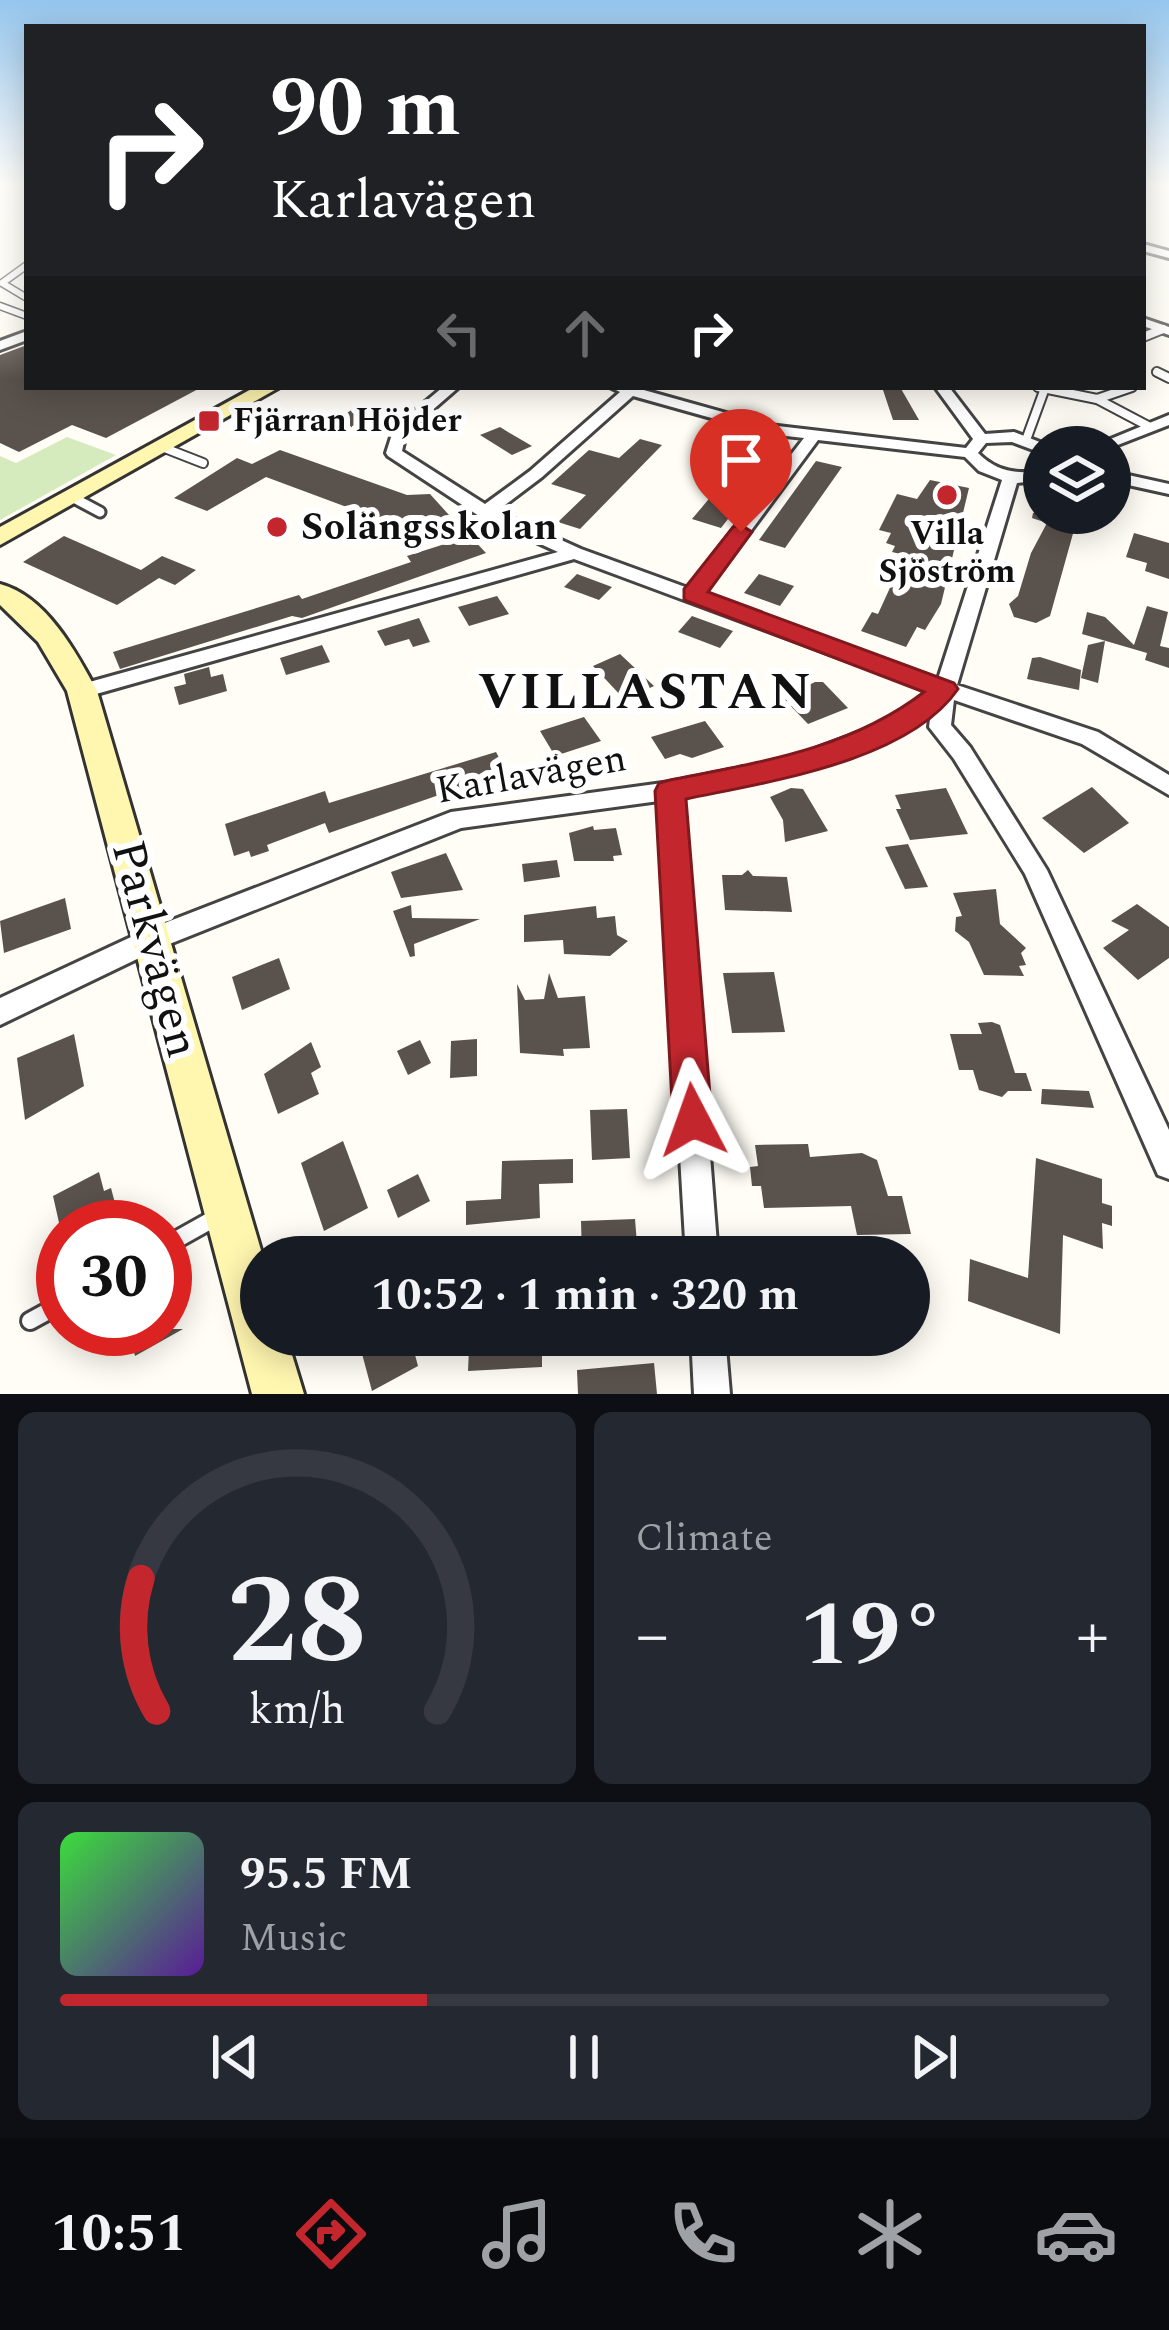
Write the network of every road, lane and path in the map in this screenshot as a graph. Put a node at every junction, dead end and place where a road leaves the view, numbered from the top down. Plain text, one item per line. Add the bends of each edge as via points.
1 (24, 267) edge
2 (24, 297) edge
3 (1157, 372) dead end
4 (1169, 378) edge
5 (265, 390) edge
6 (448, 390) edge
7 (623, 390) edge
8 (628, 390) edge
9 (944, 390) edge
10 (1040, 390) edge
11 (1051, 390) edge
12 (1123, 390) edge
13 (1097, 399) junction
14 (1169, 420) edge
15 (1030, 426) edge
16 (1150, 427) junction
17 (1131, 434) edge
18 (813, 436) junction
19 (1023, 440) edge
20 (976, 446) junction
21 (162, 447) junction
22 (203, 463) dead end
23 (1023, 476) edge
24 (1011, 477) junction
25 (1131, 481) edge
26 (1169, 489) edge
27 (73, 497) junction
28 (100, 512) dead end
29 (484, 512) junction
30 (0, 537) edge
31 (575, 553) junction
32 (0, 592) edge
33 (693, 595) junction
34 (945, 689) junction
35 (82, 691) junction
36 (1169, 786) edge
37 (670, 791) junction
38 (153, 939) junction
39 (0, 1012) edge
40 (1169, 1164) edge
41 (226, 1212) junction
42 (192, 1231) edge
43 (701, 1236) edge
44 (240, 1261) edge
45 (36, 1318) edge
46 (30, 1321) dead end
47 (267, 1356) edge
48 (709, 1356) edge
49 (278, 1394) edge
50 (712, 1394) edge

1 - 2 lane via 2,284
3 - 4 lane
5 - 21 main road
6 - 29 street via 399,431 394,453
7 - 29 street
8 - 18 street
9 - 20 street
10 - 15 lane
11 - 13 lane
12 - 13 lane
13 - 16 lane
14 - 16 street
16 - 17 street
18 - 20 street
18 - 33 street
19 - 20 street
20 - 24 street via 988,470
21 - 22 lane
21 - 27 main road
23 - 24 street
24 - 34 street
25 - 26 street
27 - 28 lane
27 - 30 main road
29 - 31 street
31 - 33 street
31 - 35 street
32 - 35 main road, Parkvägen via 29,611
33 - 34 street
34 - 36 street via 1090,738
34 - 37 street, Karlavägen via 900,725 854,745
34 - 40 street via 940,727 1034,870
35 - 38 main road, Parkvägen
37 - 38 street, Karlavägen via 459,819
37 - 43 street
38 - 39 street, Karlavägen
38 - 41 main road, Parkvägen
41 - 42 lane
41 - 44 main road, Parkvägen
45 - 46 lane
47 - 49 main road, Parkvägen
48 - 50 street

